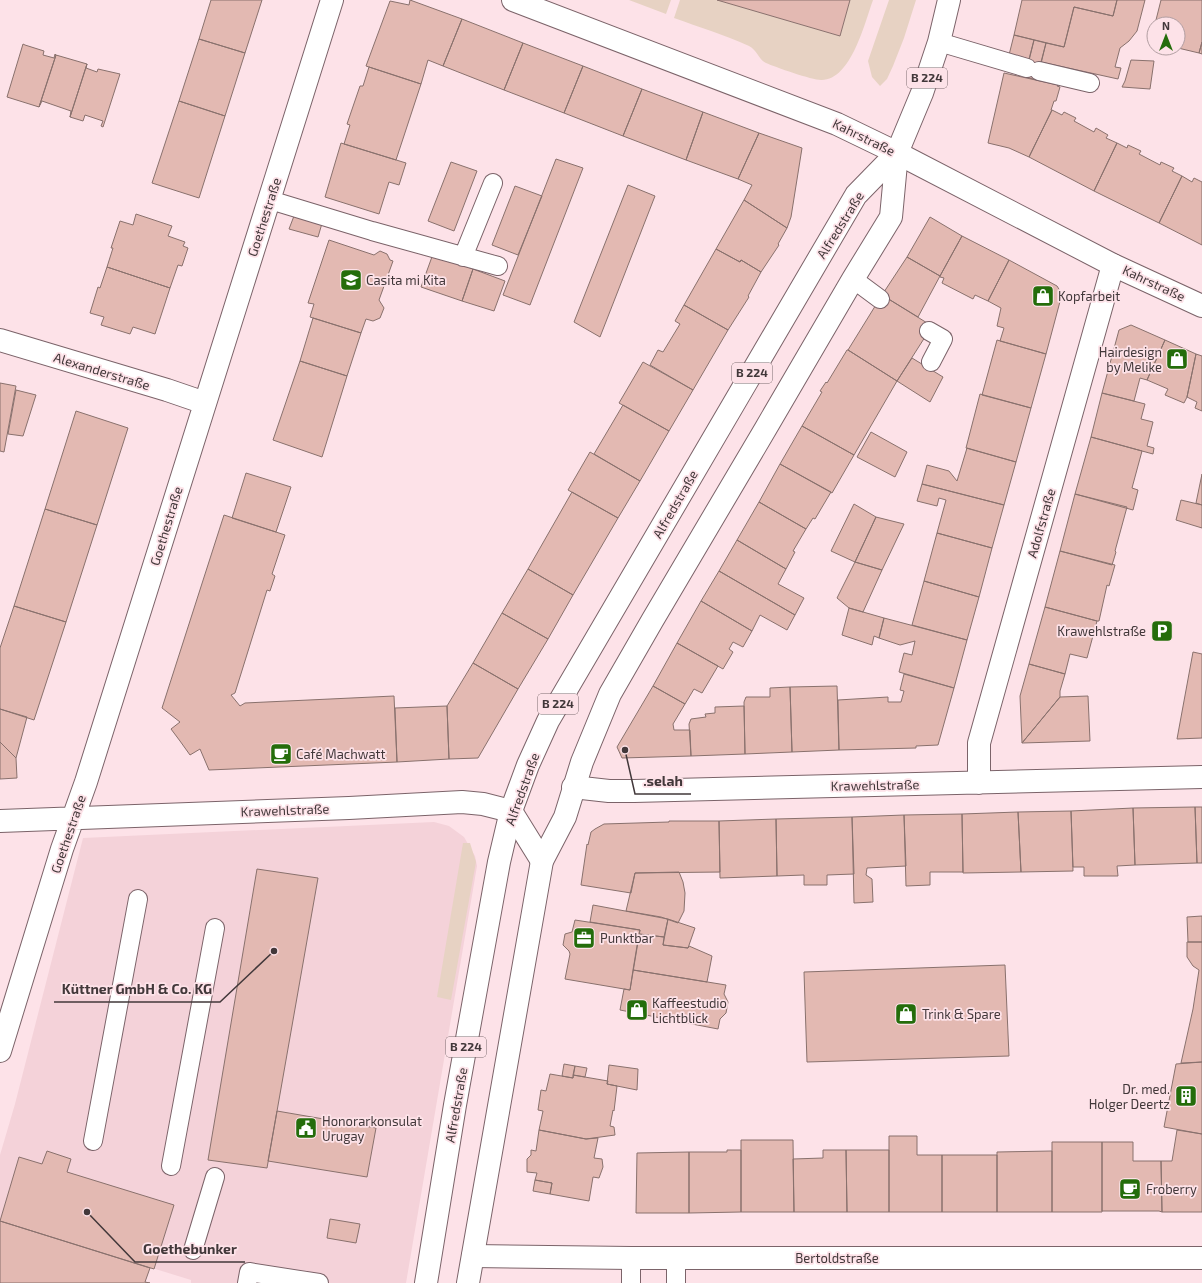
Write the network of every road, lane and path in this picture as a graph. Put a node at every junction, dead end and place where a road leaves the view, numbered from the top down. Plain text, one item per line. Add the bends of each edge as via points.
1 (332, 0) edge
2 (513, 0) edge
3 (949, 0) edge
4 (939, 42) junction
5 (1090, 83) dead end
6 (897, 153) junction
7 (493, 183) dead end
8 (270, 200) junction
9 (463, 256) junction
10 (1113, 264) junction
11 (498, 266) dead end
12 (852, 279) junction
13 (880, 299) dead end
14 (1202, 306) edge
15 (929, 331) dead end
16 (0, 340) edge
17 (931, 362) dead end
18 (205, 403) junction
19 (1202, 777) edge
20 (979, 783) junction
21 (573, 787) junction
22 (511, 811) junction
23 (73, 818) junction
24 (0, 821) edge
25 (542, 861) junction
26 (138, 899) dead end
27 (215, 928) dead end
28 (0, 1051) edge
29 (93, 1141) dead end
30 (171, 1166) dead end
31 (215, 1177) dead end
32 (193, 1250) dead end
33 (473, 1256) junction
34 (631, 1258) junction
35 (676, 1258) junction
36 (1202, 1258) edge
37 (247, 1283) edge
38 (319, 1283) edge
39 (426, 1283) edge
40 (468, 1283) edge
41 (631, 1283) edge
42 (676, 1283) edge

1 - 8 street, Goethestraße
2 - 6 street, Kahrstraße via 825,118
3 - 4 street, B 224
4 - 5 lane via 1033,70
4 - 6 street, B 224 via 922,93
6 - 10 street, Kahrstraße
6 - 12 street, B 224 via 891,217
6 - 22 street, Alfredstraße / B 224 via 856,195 548,721
7 - 9 lane
8 - 9 lane
8 - 18 street, Goethestraße
9 - 11 lane
10 - 14 street, Kahrstraße
10 - 20 street, Adolfstraße via 979,743
12 - 13 lane
12 - 21 street, B 224 via 610,694
15 - 17 lane via 943,340
16 - 18 street, Alexanderstraße
18 - 23 street, Goethestraße
19 - 20 street, Krawehlstraße
20 - 21 street, Krawehlstraße via 634,791
21 - 25 street, B 224 via 565,817
22 - 23 street, Krawehlstraße via 462,802
22 - 25 street
22 - 39 street, Alfredstraße / B 224 via 499,862
23 - 24 street, Krawehlstraße
23 - 28 street, Goethestraße
25 - 33 street, B 224
26 - 29 lane
27 - 30 lane
31 - 32 lane
33 - 34 street, Bertoldstraße
33 - 40 street, B 224
34 - 35 street, Bertoldstraße
34 - 41 lane
35 - 36 street, Bertoldstraße
35 - 42 lane
37 - 38 lane via 249,1272

